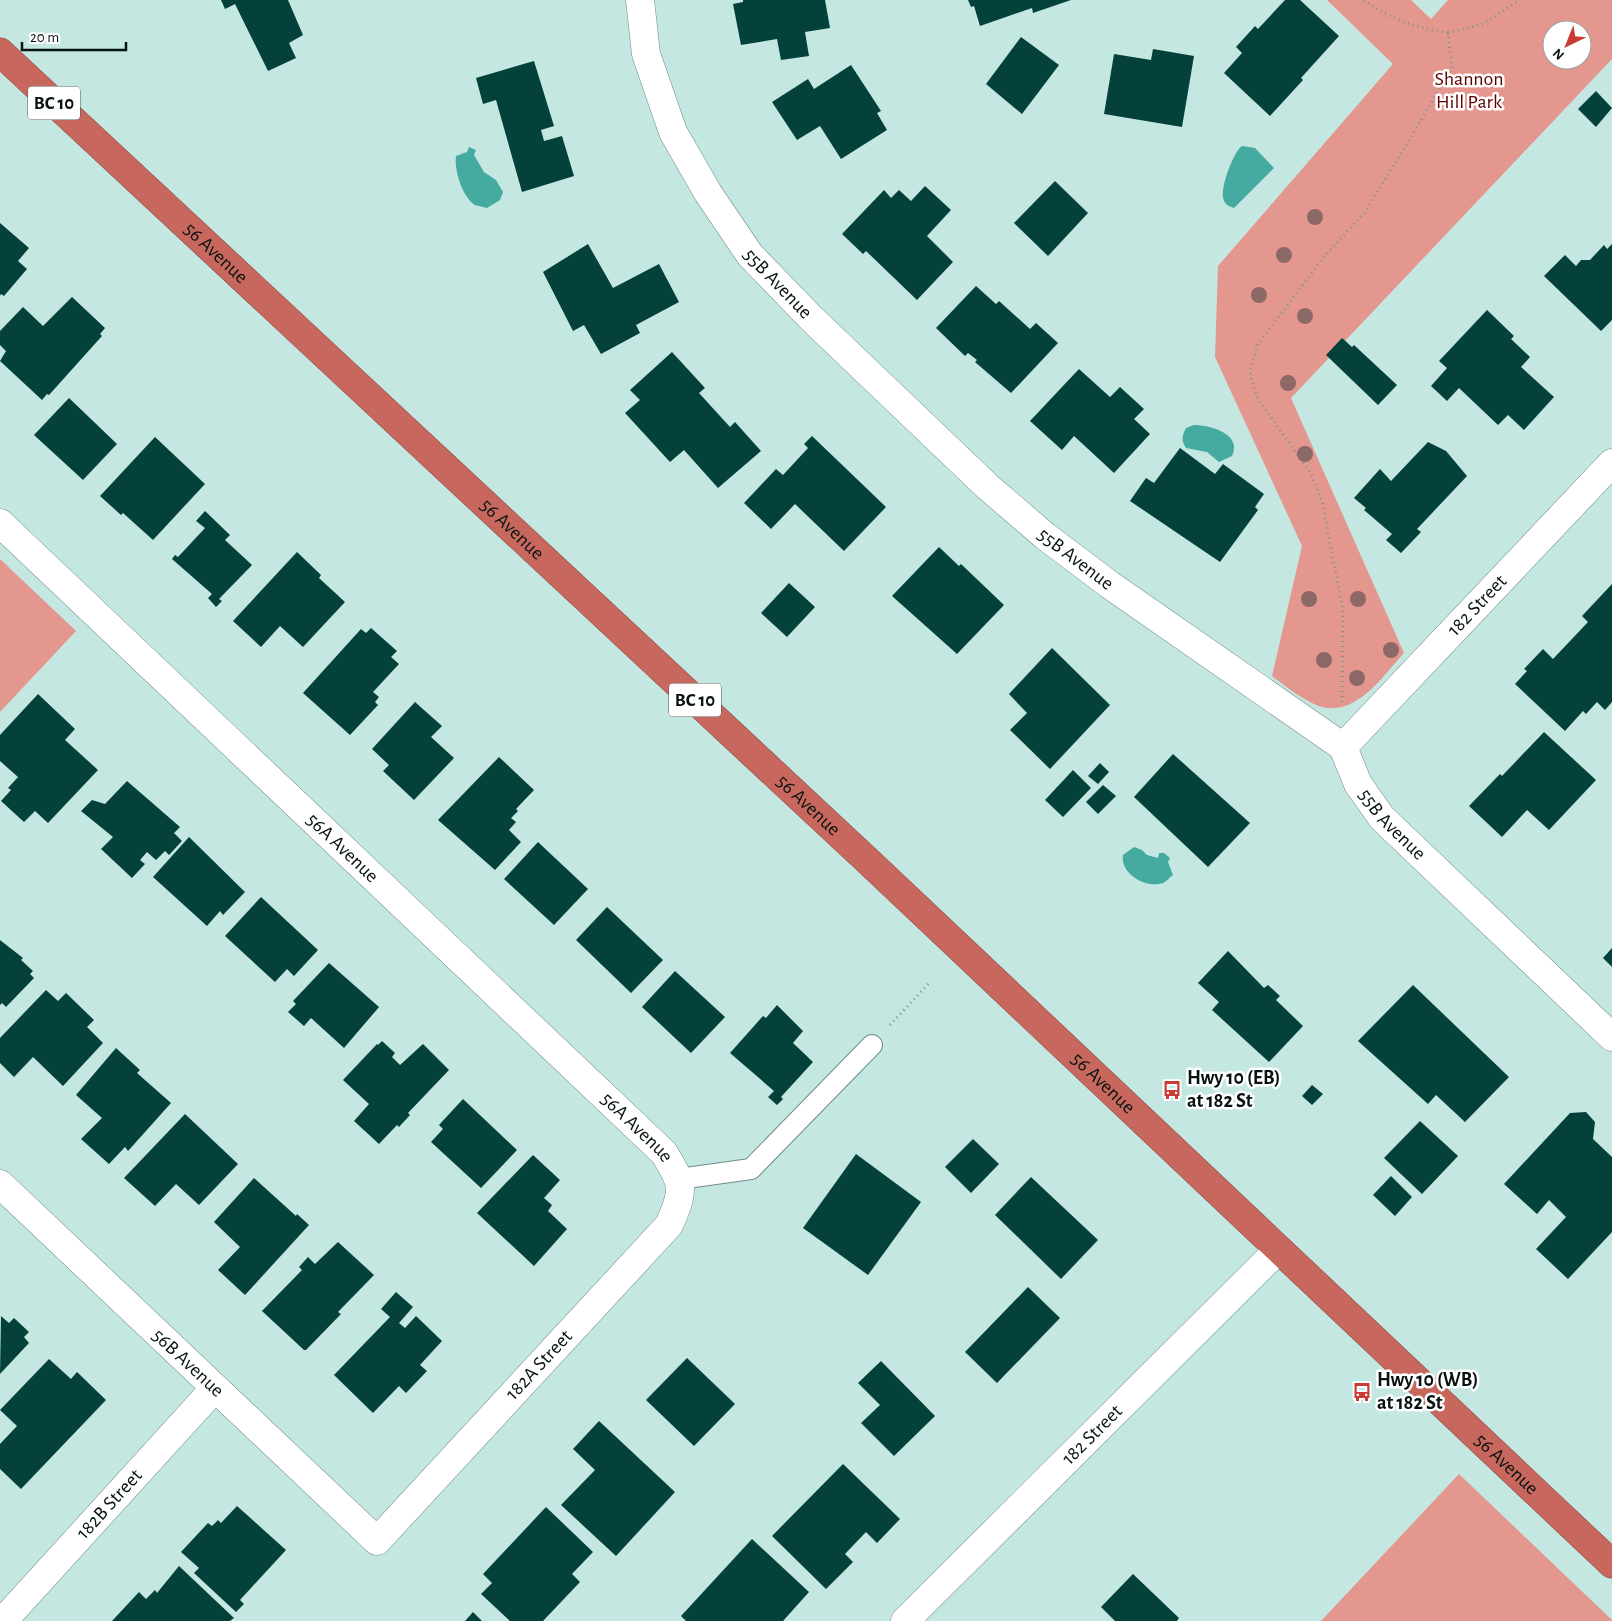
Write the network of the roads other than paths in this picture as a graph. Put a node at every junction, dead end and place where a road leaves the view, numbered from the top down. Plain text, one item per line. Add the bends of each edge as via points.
1 (640, 0) edge
2 (0, 52) edge
3 (1612, 463) edge
4 (0, 523) edge
5 (1343, 747) junction
6 (1612, 1037) edge
7 (872, 1045) road end
8 (680, 1179) junction
9 (0, 1184) edge
10 (1278, 1250) junction
11 (215, 1388) junction
12 (377, 1541) joint
13 (1612, 1564) edge
14 (3, 1621) edge
15 (905, 1621) edge

1 - 5 street, 55B Avenue via 646,54 673,132 708,193 750,255 974,474 1045,536 1110,586
2 - 10 highway, 56 Avenue / BC 10 via 869,862
3 - 5 street, 182 Street
4 - 8 street, 56A Avenue via 664,1153
5 - 6 street, 55B Avenue via 1358,784 1382,818
7 - 8 lane via 751,1169
8 - 12 street, 182A Street via 681,1198 669,1225
9 - 11 street, 56B Avenue
10 - 13 highway, 56 Avenue / BC 10
10 - 15 street, 182 Street
11 - 12 street, 56B Avenue
11 - 14 street, 182B Street

